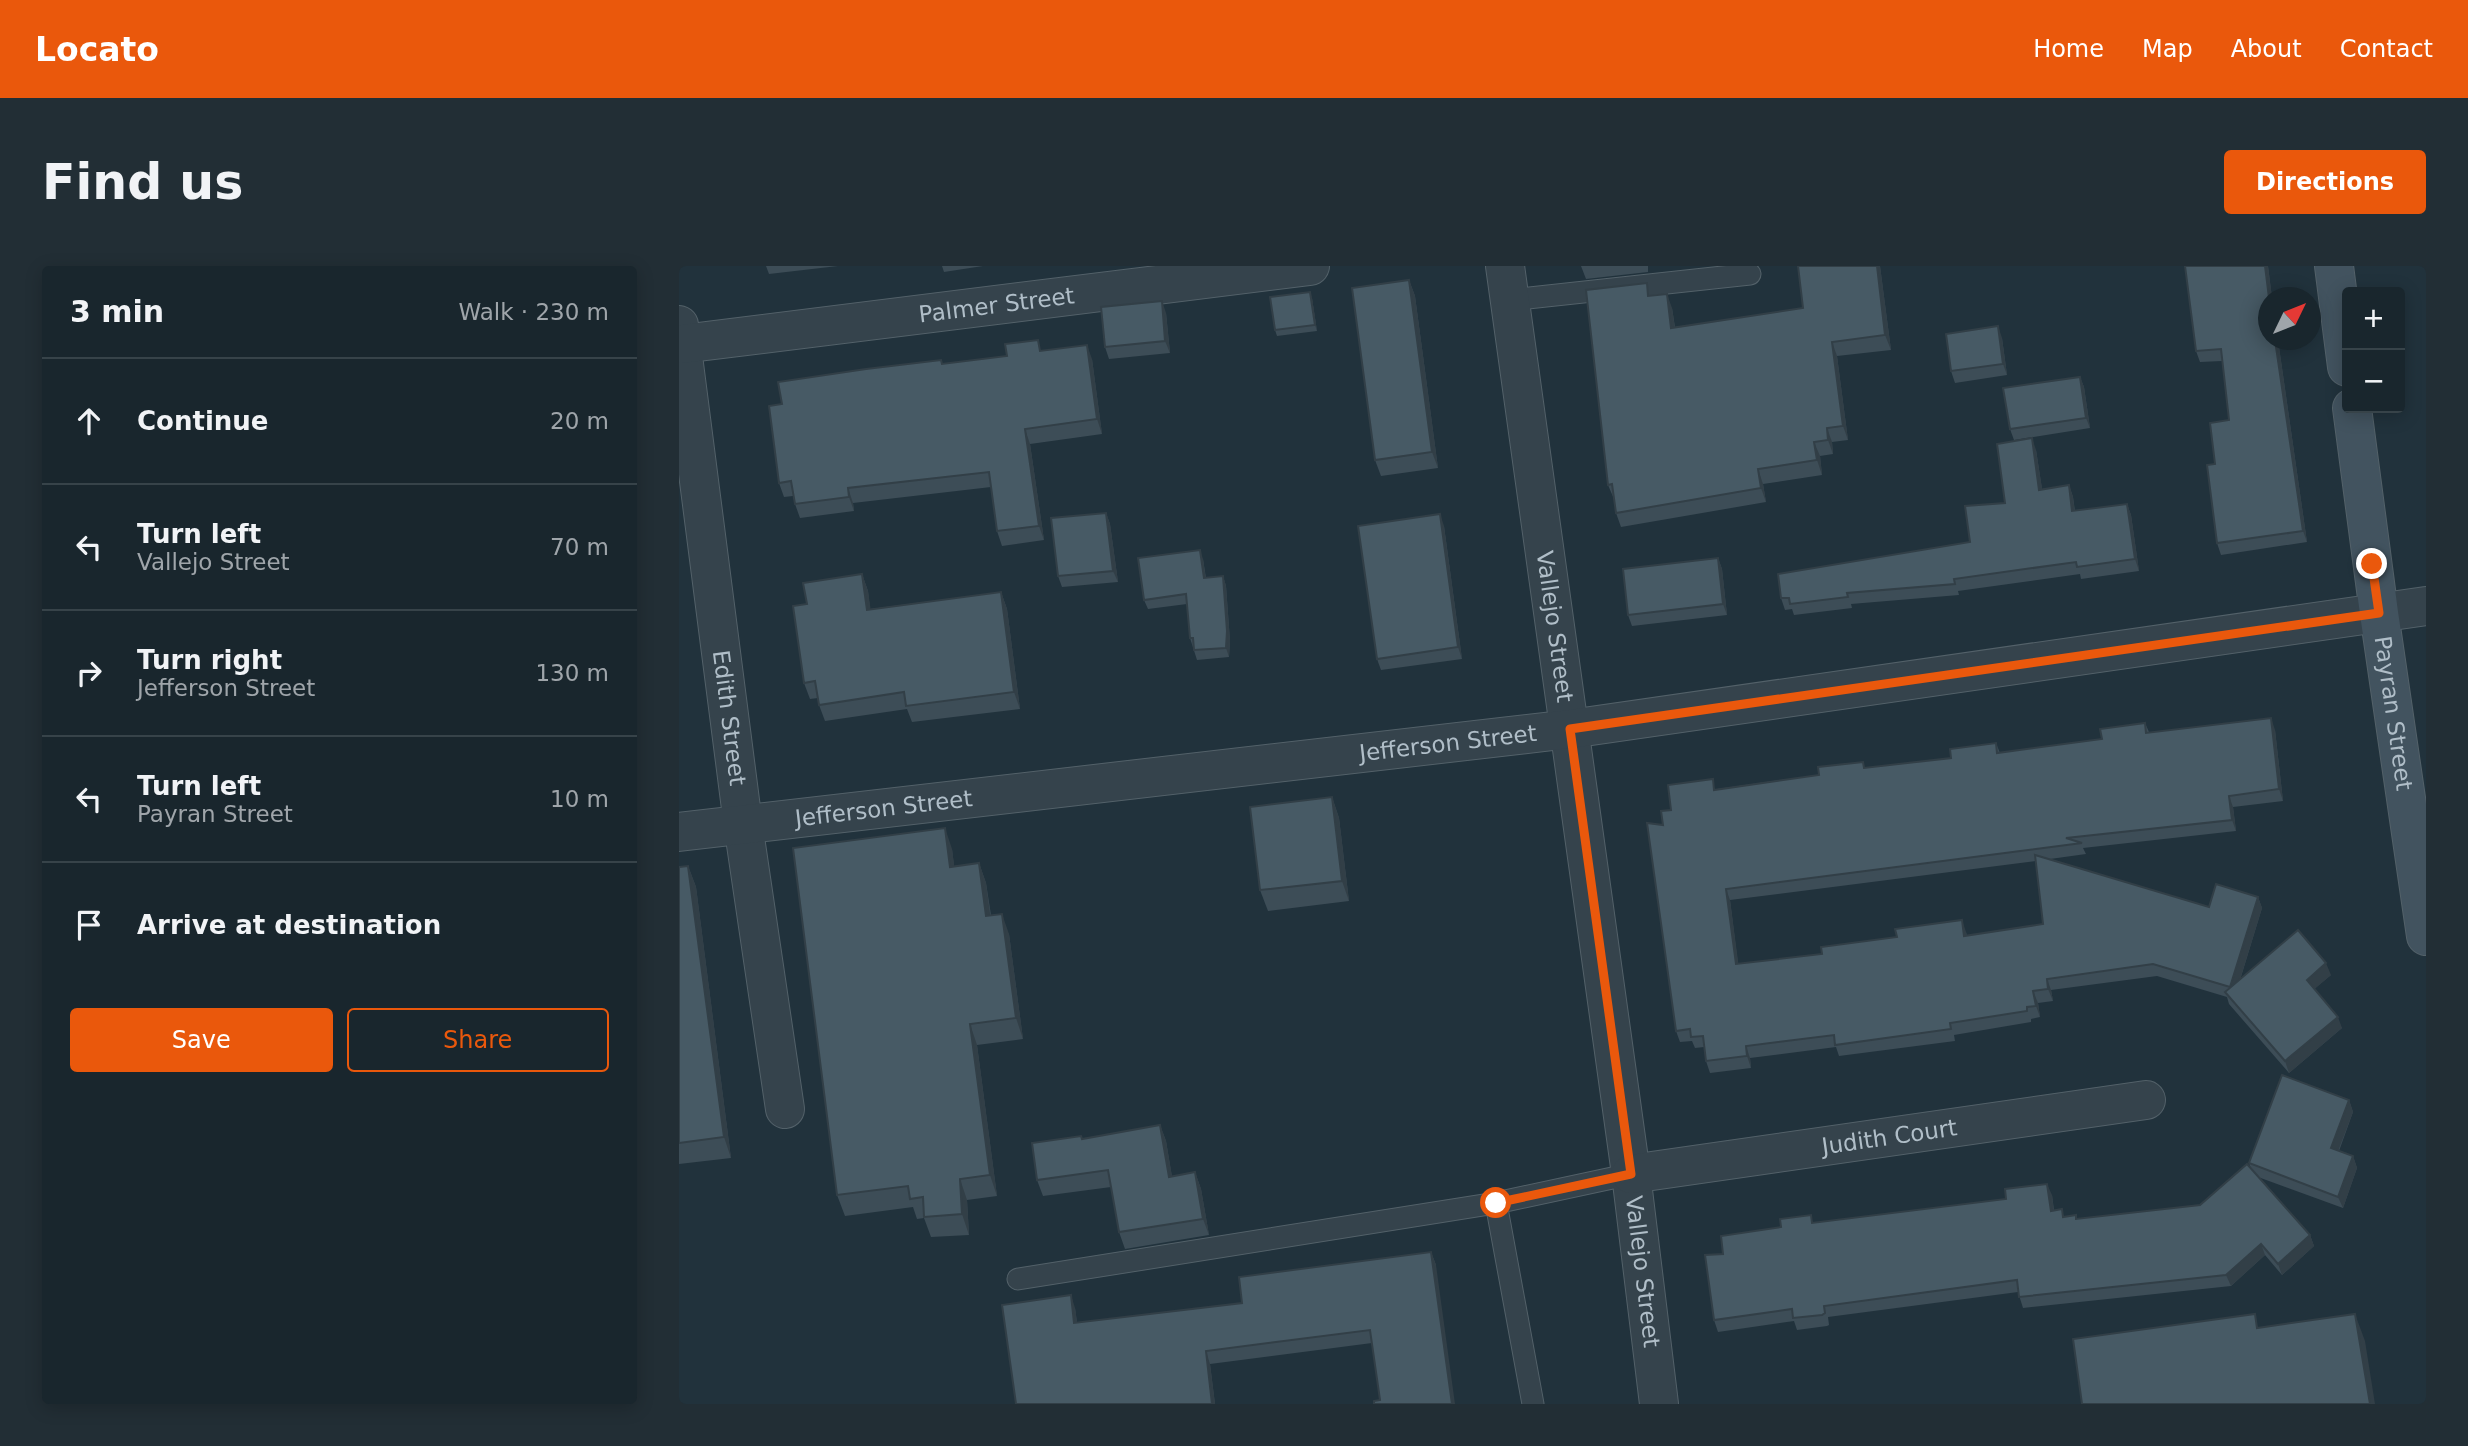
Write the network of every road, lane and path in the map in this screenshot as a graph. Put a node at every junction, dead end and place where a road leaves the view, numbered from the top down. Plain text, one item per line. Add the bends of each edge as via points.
1 (1310, 266) edge
2 (2334, 266) edge
3 (1749, 274) dead end
4 (1508, 283) edge
5 (680, 335) edge
6 (2345, 350) edge
7 (2354, 413) edge
8 (2426, 606) edge
9 (2379, 613) junction
10 (1570, 729) junction
11 (743, 824) junction
12 (679, 832) edge
13 (2426, 936) edge
14 (2146, 1100) dead end
15 (785, 1109) dead end
16 (1631, 1174) junction
17 (1496, 1203) junction
18 (1018, 1279) dead end
19 (1532, 1404) edge
20 (1659, 1404) edge

1 - 5 street, Palmer Street
2 - 6 main road
3 - 4 lane
4 - 10 street, Vallejo Street
5 - 11 street, Edith Street
7 - 9 main road, Payran Street
8 - 9 street, Jefferson Street
9 - 10 street, Jefferson Street
9 - 13 main road, Payran Street
10 - 11 street, Jefferson Street
10 - 16 street, Vallejo Street
11 - 12 street, Jefferson Street
11 - 15 street, Edith Street
14 - 16 street, Judith Court
16 - 17 lane
16 - 20 street, Vallejo Street
17 - 18 lane
17 - 19 lane

